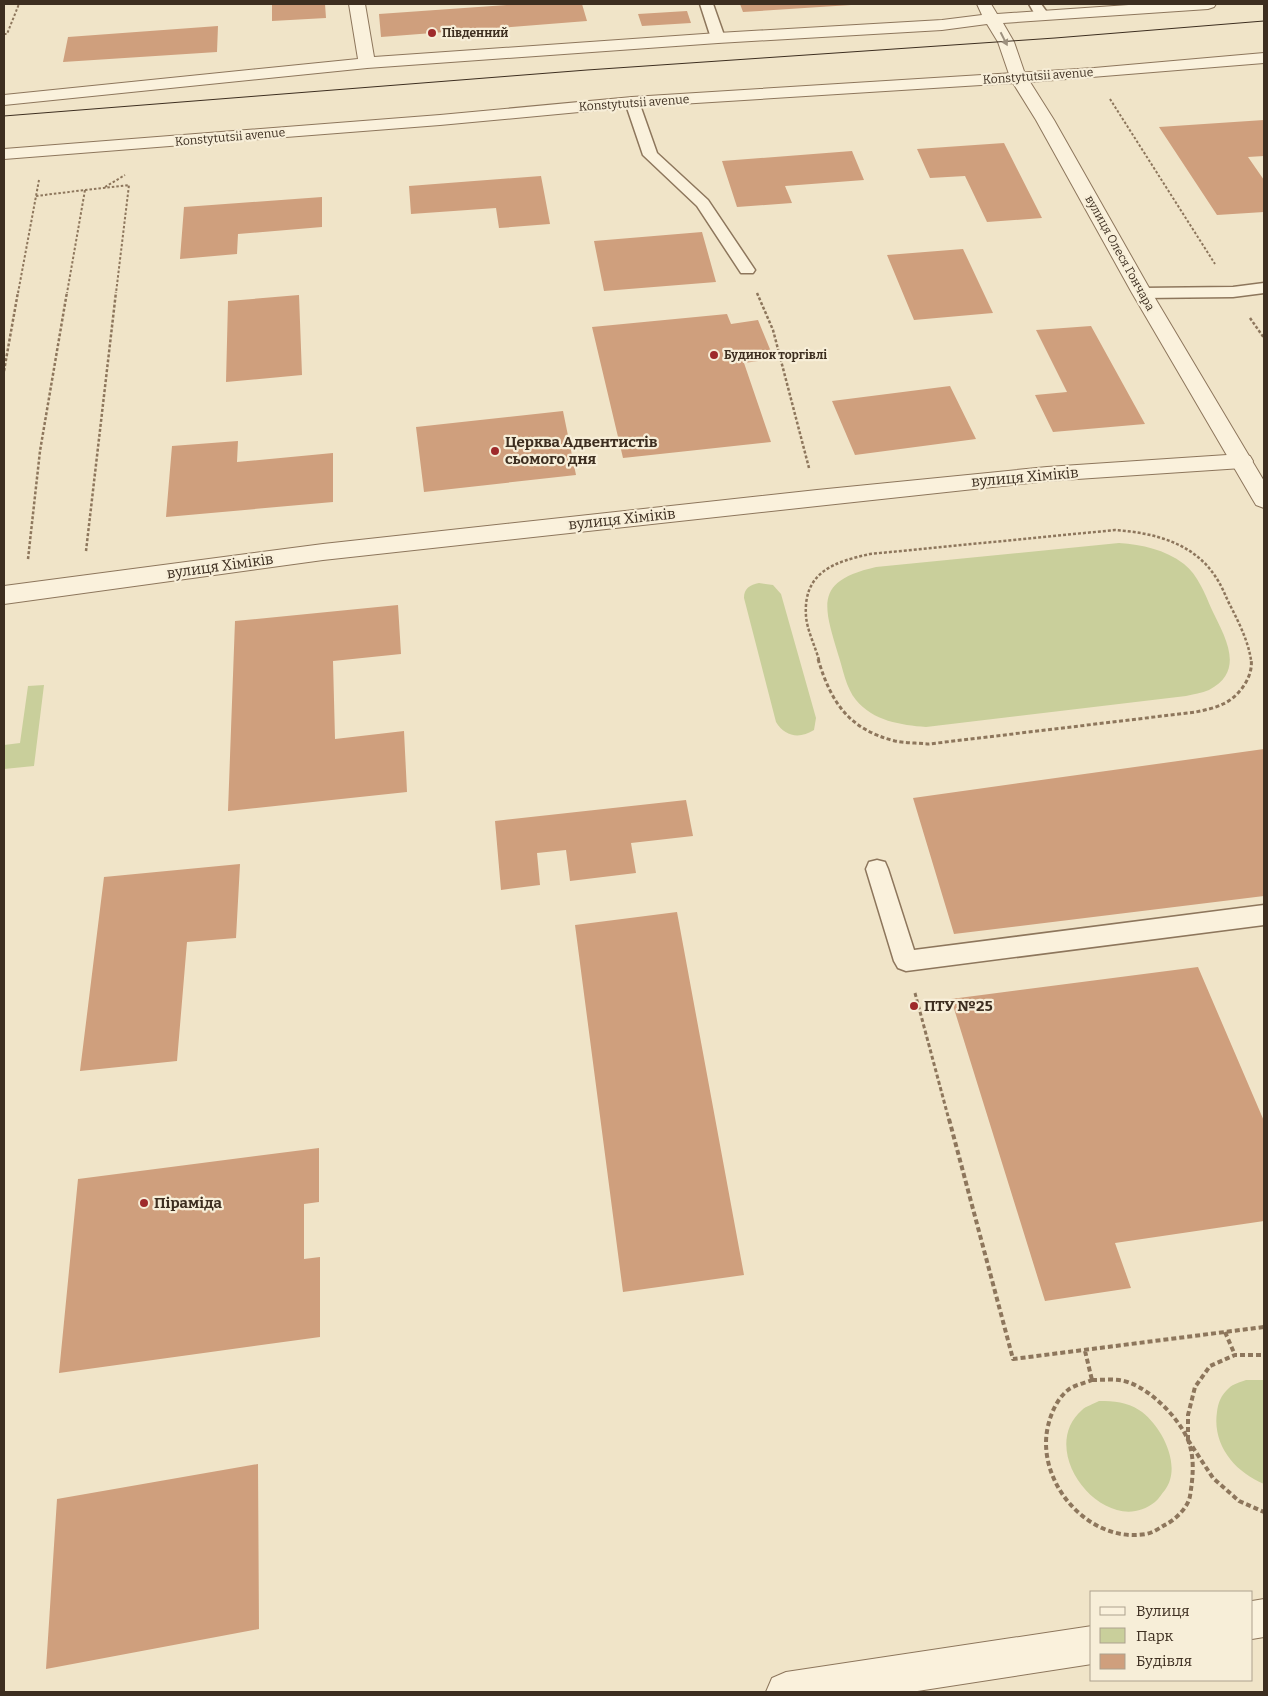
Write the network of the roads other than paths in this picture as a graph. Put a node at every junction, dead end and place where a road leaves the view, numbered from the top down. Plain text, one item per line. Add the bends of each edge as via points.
1 (357, 4) edge
2 (706, 4) edge
3 (984, 4) edge
4 (1208, 4) edge
5 (1038, 10) edge
6 (992, 19) junction
7 (718, 38) junction
8 (1264, 58) edge
9 (367, 63) junction
10 (1018, 78) junction
11 (4, 100) edge
12 (632, 102) junction
13 (4, 154) edge
14 (747, 270) road end
15 (1264, 288) edge
16 (1142, 294) junction
17 (1242, 461) junction
18 (1264, 500) edge
19 (15, 593) edge
20 (877, 869) dead end
21 (1264, 915) edge
22 (1090, 1645) edge
23 (786, 1692) edge

1 - 9 street
2 - 7 lane
3 - 6 street, вулиця Олеся Гончара
4 - 5 street
5 - 6 street
6 - 7 street via 942,25
6 -> 10 street, вулиця Олеся Гончара via 1006,42
7 - 9 street
8 - 10 street, Konstytutsii avenue
9 - 11 street
10 - 12 street, Konstytutsii avenue
10 - 16 street, вулиця Олеся Гончара via 1045,120
12 - 13 street, Konstytutsii avenue
12 - 14 lane via 650,155 703,203
15 - 16 lane
16 - 17 street, вулиця Олеся Гончара
17 - 18 street, вулиця Олеся Гончара
17 - 19 street, вулиця Хіміків via 1047,474 817,498 323,552
20 - 21 lane via 906,961
22 - 23 street

